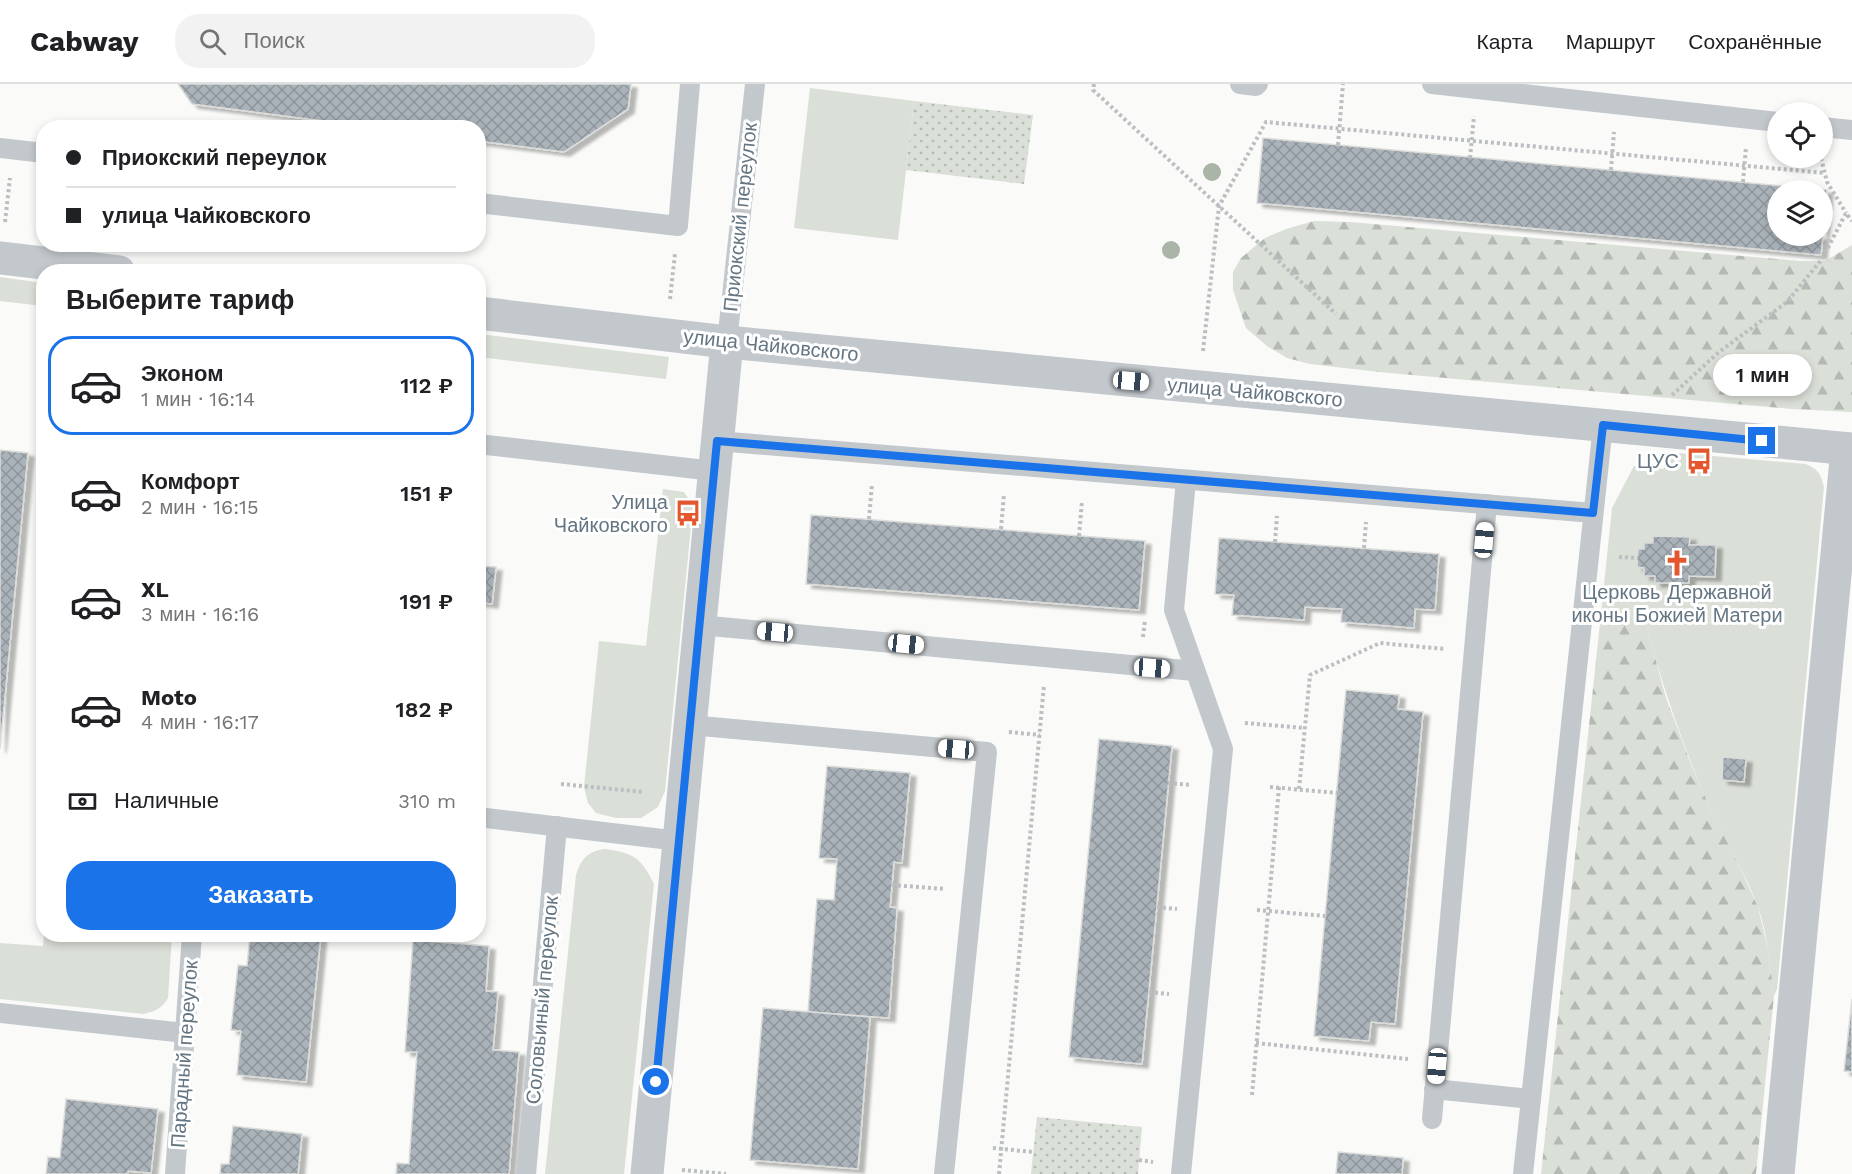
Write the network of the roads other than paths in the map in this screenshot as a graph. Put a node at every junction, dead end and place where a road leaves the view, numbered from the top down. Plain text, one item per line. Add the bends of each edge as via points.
1 (690, 84) edge
2 (755, 84) edge
3 (1240, 84) edge
4 (1258, 84) edge
5 (1432, 84) edge
6 (1767, 121) edge
7 (1833, 128) edge
8 (1852, 130) edge
9 (7, 149) edge
10 (36, 152) edge
11 (486, 204) edge
12 (0, 258) edge
13 (51, 264) edge
14 (486, 314) edge
15 (727, 342) junction
16 (1603, 425) junction
17 (486, 444) edge
18 (1850, 449) edge
19 (716, 456) junction
20 (1186, 480) junction
21 (1487, 504) junction
22 (1593, 513) junction
23 (699, 625) junction
24 (1195, 671) junction
25 (690, 725) junction
26 (486, 818) edge
27 (557, 826) junction
28 (679, 841) junction
29 (191, 942) edge
30 (0, 1013) edge
31 (185, 1033) junction
32 (1434, 1089) junction
33 (1531, 1099) junction
34 (1432, 1119) dead end
35 (661, 1172) edge
36 (175, 1174) edge
37 (526, 1174) edge
38 (944, 1174) edge
39 (1181, 1174) edge
40 (1523, 1174) edge
41 (1778, 1174) edge

1 - 11 lane via 678,226
2 - 15 lane, Приокский переулок
3 - 4 lane
5 - 6 lane
7 - 8 lane
9 - 10 lane
12 - 13 street
14 - 15 street, улица Чайковского
15 - 16 street, улица Чайковского
15 - 19 street, Приокский переулок
16 - 18 street, улица Чайковского
16 - 22 lane
17 - 19 lane
18 - 41 street
19 - 20 lane
19 - 23 street, Приокский переулок
20 - 21 lane
20 - 24 lane via 1174,610
21 - 22 lane
21 - 32 lane
22 - 33 lane
23 - 24 lane
23 - 25 street, Приокский переулок
24 - 39 lane via 1223,749
25 - 28 street, Приокский переулок
25 - 38 lane via 987,752
26 - 27 lane
27 - 28 lane
27 - 37 lane, Соловьиный переулок
28 - 35 street, Приокский переулок
29 - 31 lane, Парадный переулок
30 - 31 lane
31 - 36 lane, Парадный переулок
32 - 33 lane
32 - 34 lane
33 - 40 lane

